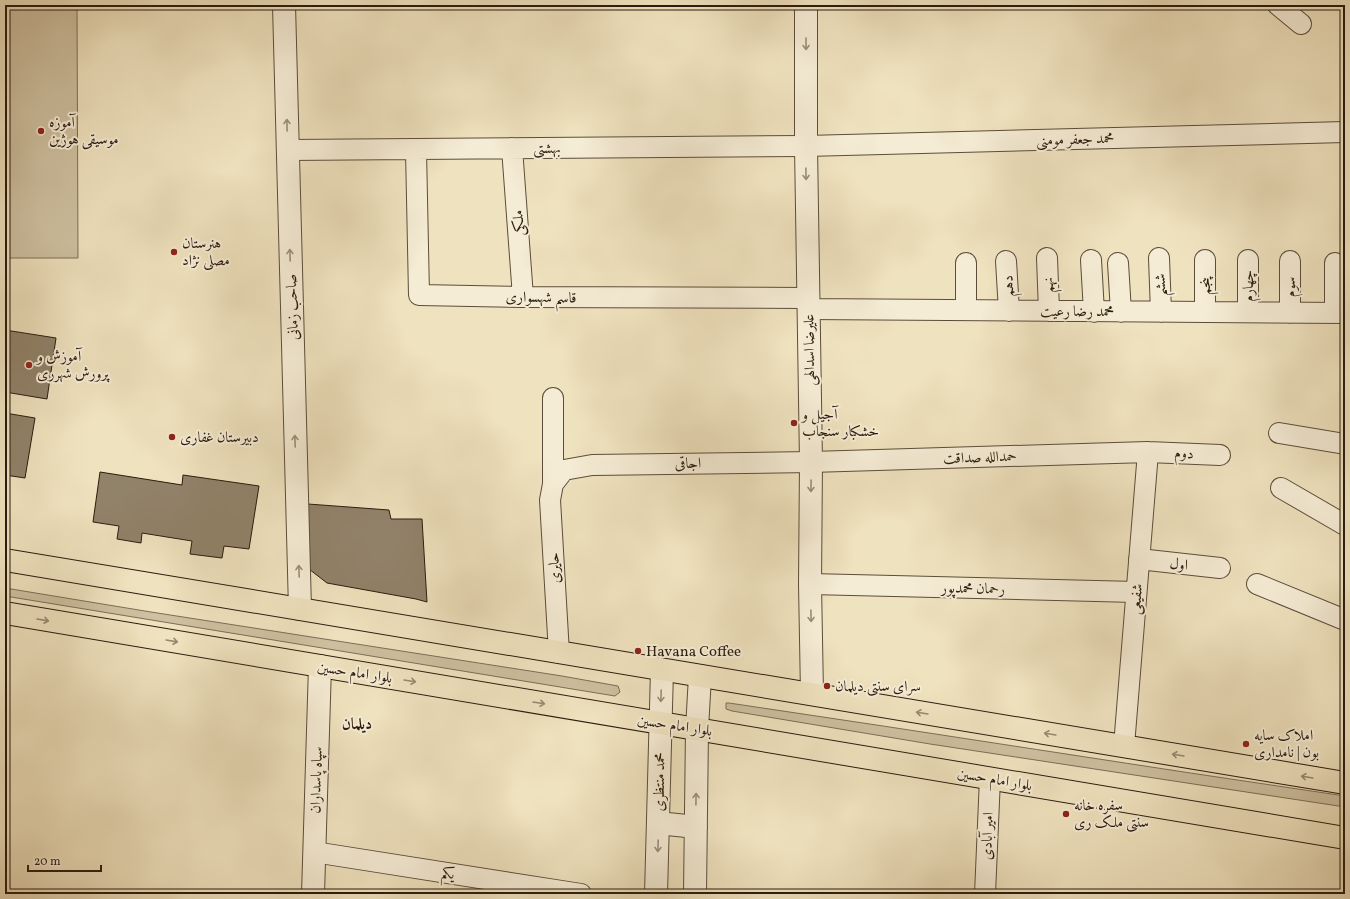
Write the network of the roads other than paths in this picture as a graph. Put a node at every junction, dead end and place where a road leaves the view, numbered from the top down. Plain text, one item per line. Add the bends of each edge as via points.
1 (284, 5) edge
2 (806, 5) edge
3 (1278, 5) edge
4 (1301, 24) dead end
5 (1345, 132) edge
6 (806, 146) junction
7 (512, 148) junction
8 (288, 150) junction
9 (416, 150) junction
10 (1047, 258) dead end
11 (1159, 258) dead end
12 (1091, 260) dead end
13 (1205, 260) dead end
14 (1248, 260) dead end
15 (1006, 261) dead end
16 (1290, 261) dead end
17 (966, 263) dead end
18 (1118, 263) dead end
19 (1335, 263) dead end
20 (523, 297) junction
21 (808, 304) junction
22 (966, 310) junction
23 (1009, 311) junction
24 (1049, 311) junction
25 (1094, 312) junction
26 (1121, 312) junction
27 (1161, 312) junction
28 (1205, 312) junction
29 (1248, 312) junction
30 (1290, 313) junction
31 (1340, 313) edge
32 (553, 398) dead end
33 (1279, 433) dead end
34 (1345, 444) edge
35 (1148, 452) junction
36 (1220, 455) dead end
37 (811, 462) junction
38 (559, 477) junction
39 (1281, 488) dead end
40 (1345, 525) edge
41 (1139, 559) junction
42 (5, 560) edge
43 (1220, 568) dead end
44 (810, 584) junction
45 (1257, 584) dead end
46 (1136, 592) junction
47 (300, 610) junction
48 (5, 613) edge
49 (1345, 620) edge
50 (558, 653) junction
51 (320, 666) junction
52 (662, 670) junction
53 (700, 676) junction
54 (812, 694) junction
55 (660, 723) junction
56 (697, 729) junction
57 (1124, 746) junction
58 (990, 778) junction
59 (1345, 783) edge
60 (658, 823) junction
61 (696, 827) junction
62 (1345, 838) edge
63 (314, 852) junction
64 (313, 894) edge
65 (581, 894) edge
66 (656, 894) edge
67 (695, 894) edge
68 (985, 894) edge

8 -> 1 street, صاحب زمانی
2 -> 6 street, علیرضا اسدالهی
3 - 4 street
5 - 6 street, محمد جعفر مومنی
6 - 7 street, بهشتی
6 -> 21 street, علیرضا اسدالهی
7 - 9 street, بهشتی
7 - 20 street, ملکی
8 - 9 street, بهشتی
47 -> 8 street, صاحب زمانی
9 - 20 street, قاسم شهسواری via 419,295
10 - 24 street, نهم
11 - 27 street, ششم
12 - 25 street
13 - 28 street, پنجم
14 - 29 street, چهارم
15 - 23 street, دهم
16 - 30 street, سوم
17 - 22 street
18 - 26 street
19 - 31 street
20 - 21 street, قاسم شهسواری
21 - 22 street, محمد رضا رعیت
21 - 37 street, علیرضا اسدالهی
22 - 23 street, محمد رضا رعیت
23 - 24 street, محمد رضا رعیت
24 - 25 street, محمد رضا رعیت
25 - 26 street, محمد رضا رعیت
26 - 27 street, محمد رضا رعیت
27 - 28 street, محمد رضا رعیت
28 - 29 street, محمد رضا رعیت
29 - 30 street, محمد رضا رعیت
30 - 31 street, محمد رضا رعیت
32 - 38 street, حایری
33 - 34 street
35 - 36 street, دوم
35 - 37 street, حمدالله صداقت
35 - 41 street, شفیعی
37 - 38 street, اجاقی via 592,464
37 -> 44 street, علیرضا اسدالهی
38 - 50 street, حایری via 550,500
39 - 40 street
41 - 43 street, اول
41 - 46 street, شفیعی
42 - 47 main road
44 - 46 street, رحمان محمدپور
44 -> 54 street, علیرضا اسدالهی
45 - 49 street
46 - 57 street, شفیعی
47 - 50 main road
48 -> 51 main road, بلوار امام حسین
50 - 52 main road
51 -> 55 main road, بلوار امام حسین
51 - 63 street, سپاه پاسداران
52 - 53 main road
52 -> 55 street, محمد منتظری
53 - 54 main road
53 - 56 street
57 -> 54 main road
55 - 56 main road, بلوار امام حسین
55 - 60 street, محمد منتظری
56 - 58 main road, بلوار امام حسین
61 -> 56 street
59 -> 57 main road
58 - 62 main road, بلوار امام حسین
58 - 68 street, امیر آبادی
60 - 61 street
60 -> 66 street, محمد منتظری
61 - 67 street
63 - 64 street, سپاه پاسداران
63 - 65 street, یکم

